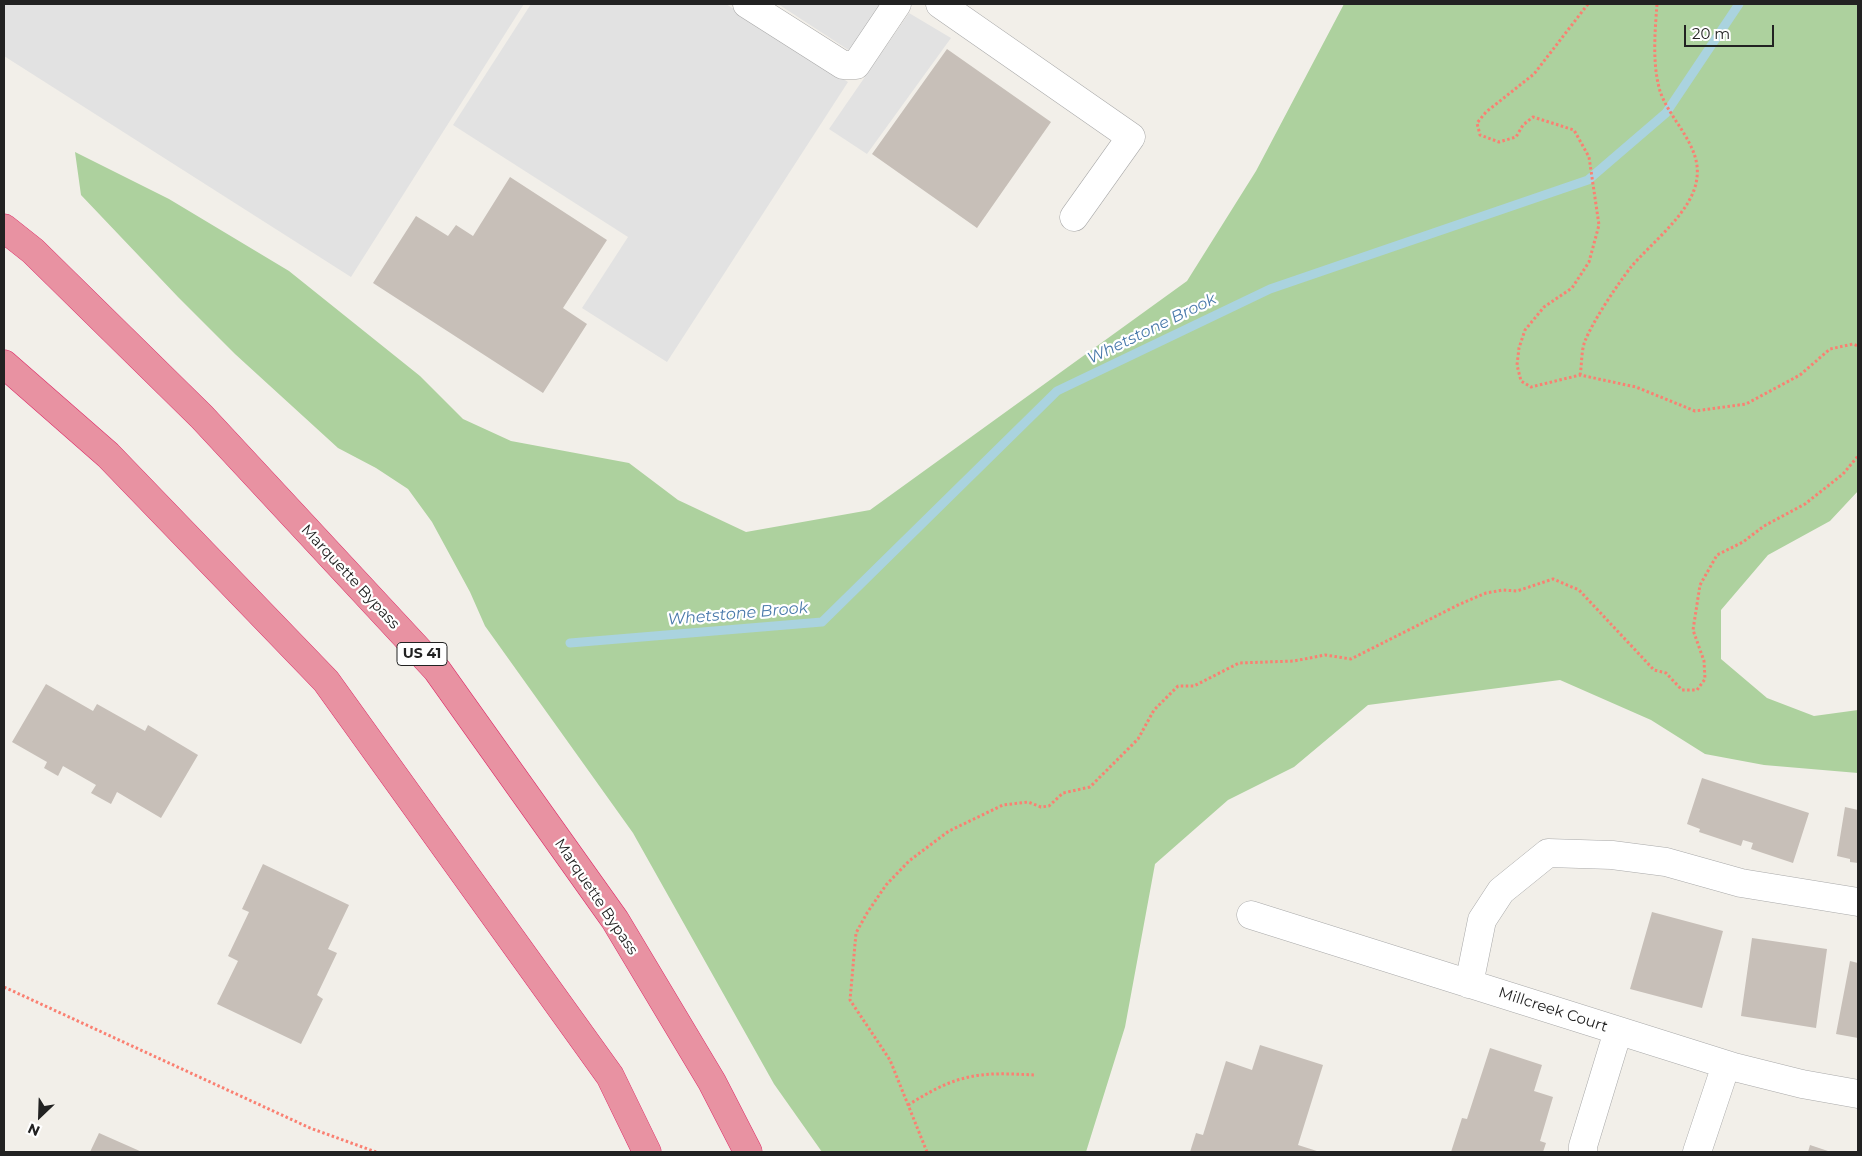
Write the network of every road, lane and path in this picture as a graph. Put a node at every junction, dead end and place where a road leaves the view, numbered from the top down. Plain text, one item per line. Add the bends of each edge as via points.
1 (747, 4) edge
2 (897, 4) edge
3 (940, 4) edge
4 (1588, 4) edge
5 (1658, 4) edge
6 (1074, 217) dead end
7 (4, 228) edge
8 (1858, 346) edge
9 (4, 364) edge
10 (1580, 375) junction
11 (1858, 456) edge
12 (1858, 902) edge
13 (1251, 915) dead end
14 (1469, 984) junction
15 (4, 987) edge
16 (1618, 1031) junction
17 (1726, 1065) junction
18 (1035, 1075) dead end
19 (1858, 1094) edge
20 (908, 1104) junction
21 (376, 1152) edge
22 (647, 1152) edge
23 (748, 1152) edge
24 (926, 1152) edge
25 (1583, 1152) edge
26 (1697, 1152) edge

1 - 2 street via 843,64 856,65
3 - 6 street via 1131,137
4 - 10 path via 1534,74 1486,112 1478,123 1480,135 1499,142 1516,137 1533,117 1548,120 1574,130 1589,156 1598,225 1589,262 1572,288 1544,307 1525,330 1517,365 1521,381 1531,387
5 - 10 path via 1655,57 1660,90 1672,118 1693,152 1698,176 1685,209 1631,268 1604,308 1585,342
7 - 23 highway, Marquette Bypass / US 41 via 34,252 202,417 437,670 615,920 712,1082
8 - 10 path via 1853,344 1830,349 1800,375 1746,404 1695,411 1636,387
9 - 22 highway via 108,455 326,682 610,1076
11 - 20 path via 1843,474 1805,504 1718,555 1700,585 1693,630 1704,661 1705,679 1697,690 1682,690 1666,673 1654,670 1579,590 1553,579 1517,591 1486,593 1351,659 1326,655 1294,661 1239,663 1194,686 1178,686 1154,710 1138,739 1090,787 1064,793 1050,806 1028,802 1003,805 949,831 909,861 886,885 856,933 850,1000 890,1060
12 - 14 street via 1741,882 1666,862 1612,855 1548,853 1501,891 1482,920
13 - 14 street, Millcreek Court
14 - 16 street, Millcreek Court
15 - 21 path via 310,1128
16 - 17 street, Millcreek Court
16 - 25 street
17 - 19 street, Millcreek Court
17 - 26 street
18 - 20 path via 994,1074 965,1078
20 - 24 path

